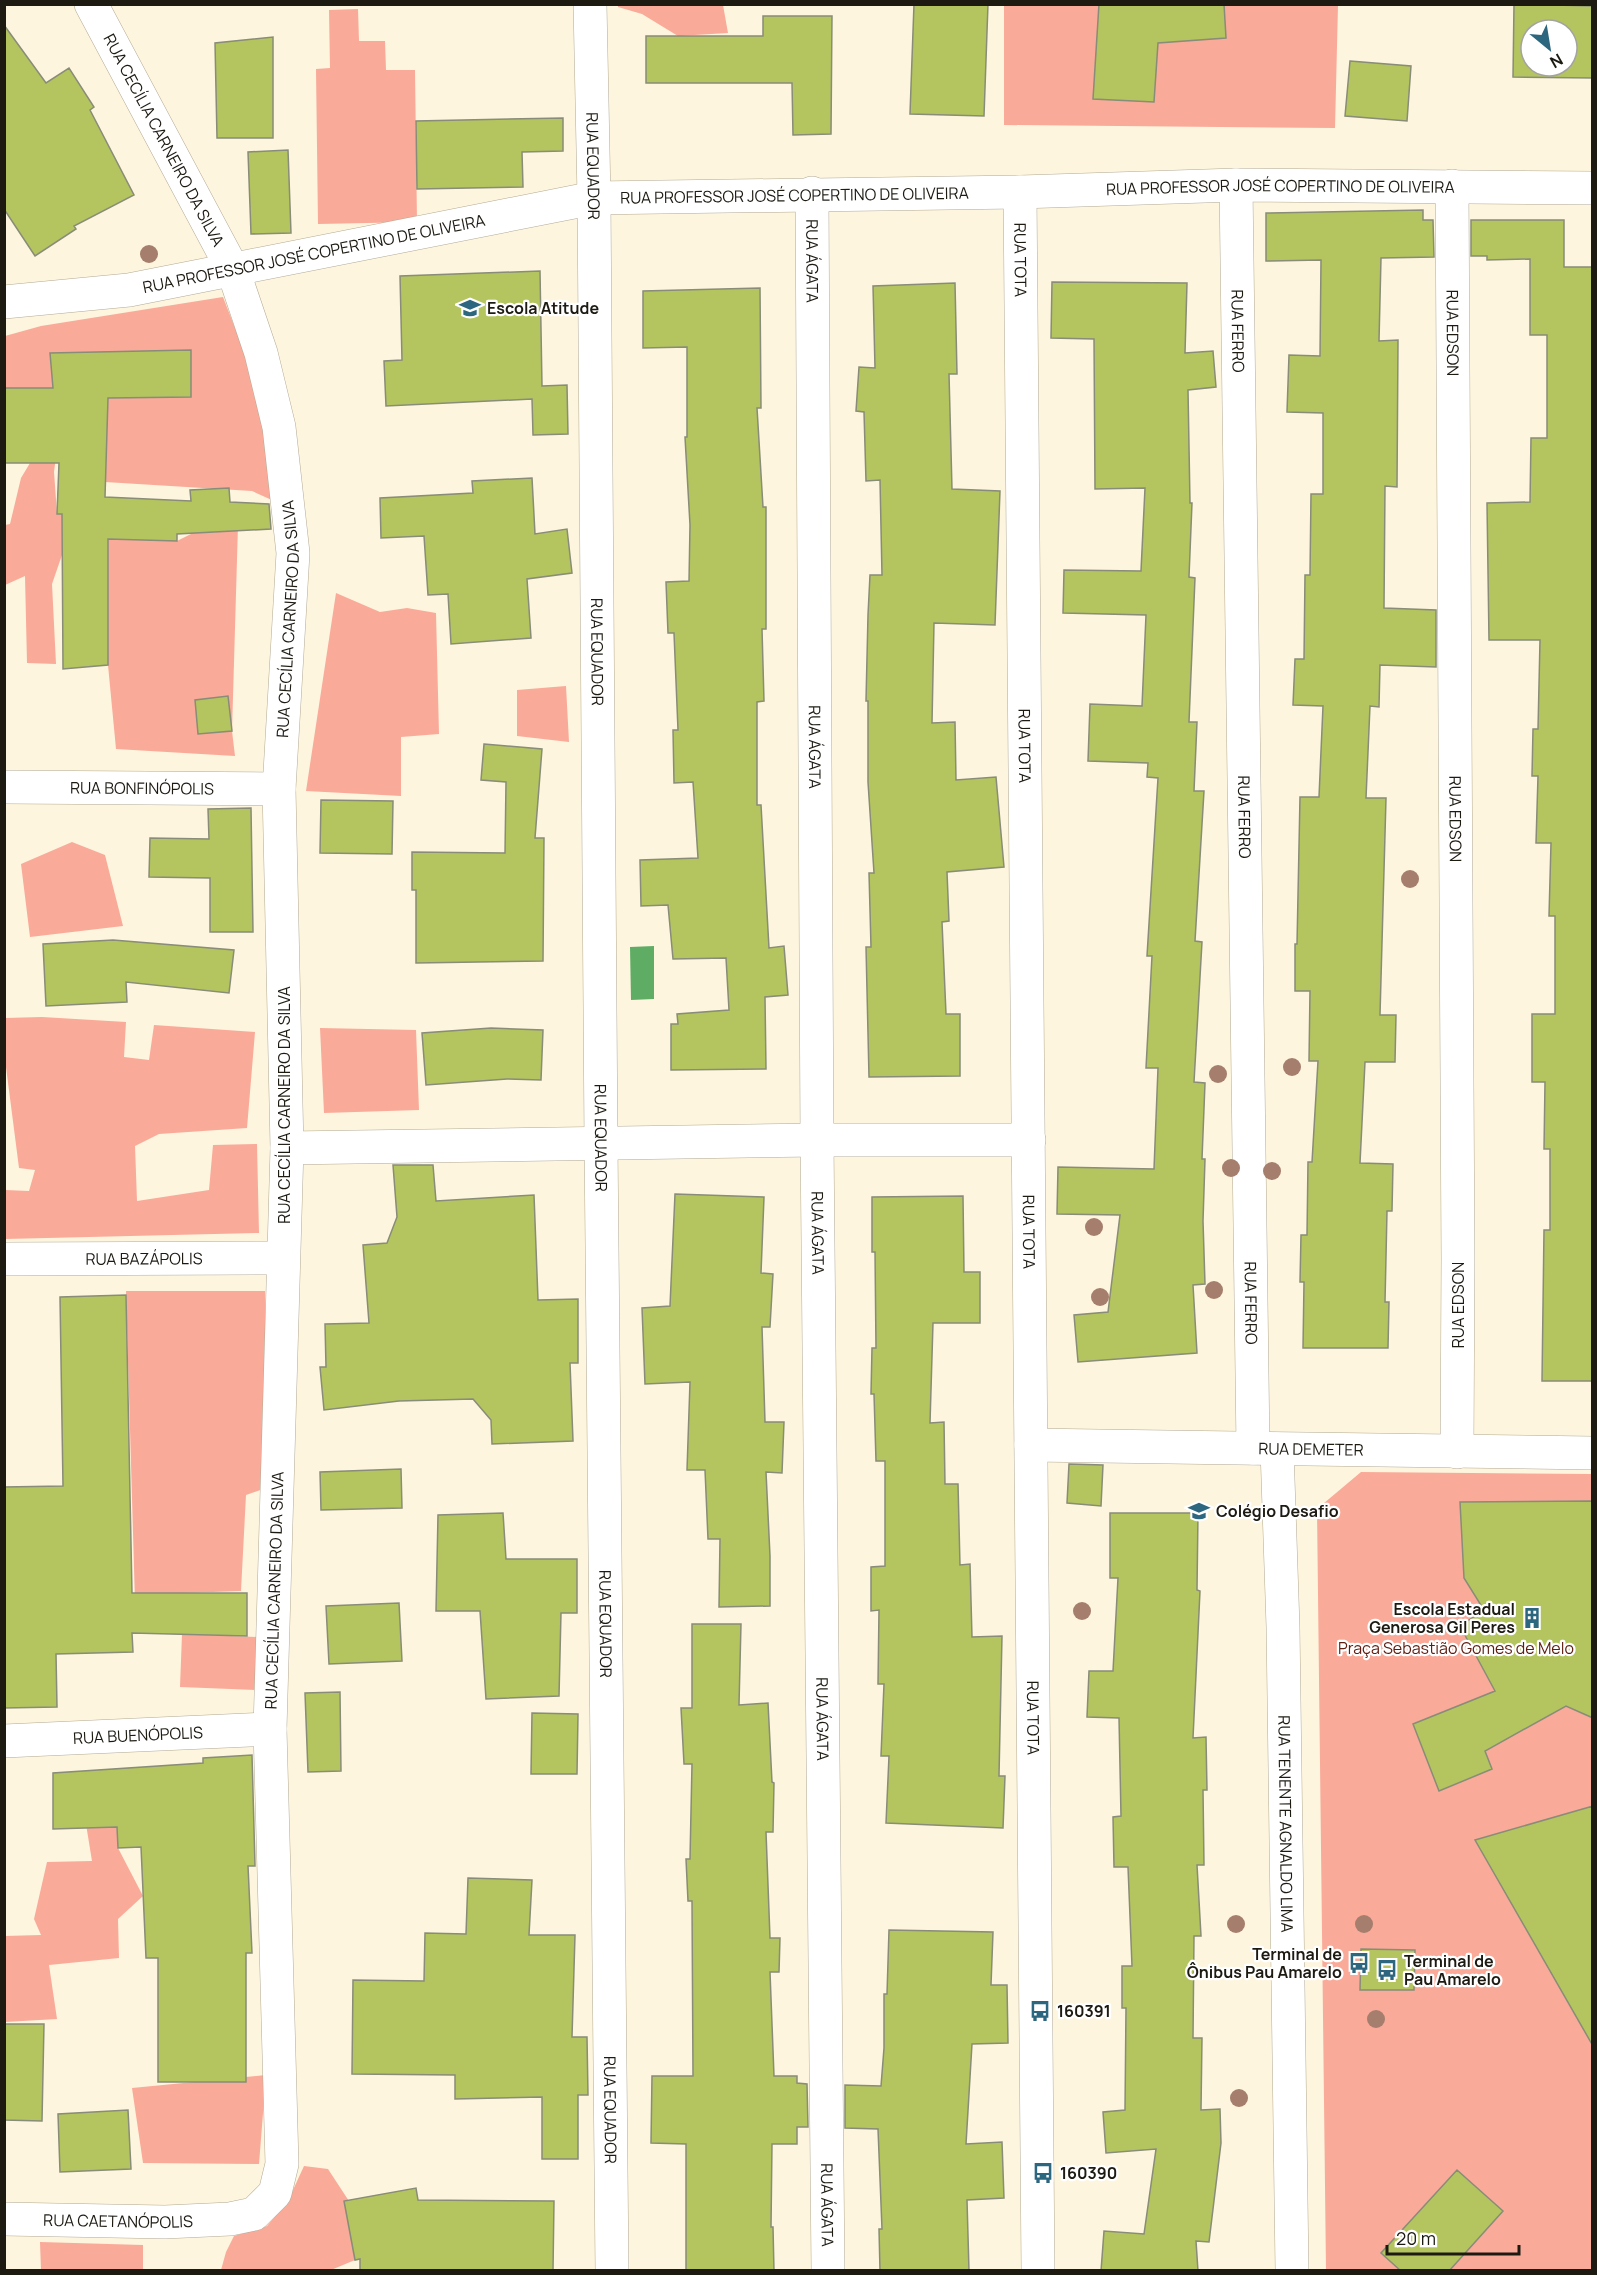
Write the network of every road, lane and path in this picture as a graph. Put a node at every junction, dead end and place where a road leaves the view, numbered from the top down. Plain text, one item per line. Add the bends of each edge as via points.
1 (91, 4) edge
2 (590, 4) edge
3 (1236, 184) junction
4 (1452, 186) junction
5 (1593, 188) edge
6 (1020, 192) junction
7 (812, 193) junction
8 (594, 198) junction
9 (233, 270) junction
10 (4, 302) edge
11 (4, 787) edge
12 (279, 789) junction
13 (817, 1140) junction
14 (1029, 1140) junction
15 (601, 1143) junction
16 (287, 1148) junction
17 (283, 1258) junction
18 (4, 1259) edge
19 (1031, 1445) junction
20 (1265, 1449) junction
21 (1457, 1452) junction
22 (1593, 1453) edge
23 (270, 1729) junction
24 (4, 1741) edge
25 (4, 2219) edge
26 (230, 2219) joint
27 (612, 2271) edge
28 (828, 2271) edge
29 (1038, 2271) edge
30 (1292, 2271) edge

1 - 9 street, RUA CECÍLIA CARNEIRO DA SILVA
2 - 8 street, RUA EQUADOR
3 - 4 street, RUA PROFESSOR JOSÉ COPERTINO DE OLIVEIRA
3 - 6 street, RUA PROFESSOR JOSÉ COPERTINO DE OLIVEIRA
3 - 20 street, RUA FERRO
4 - 5 street, RUA PROFESSOR JOSÉ COPERTINO DE OLIVEIRA
4 - 21 street, RUA EDSON
6 - 7 street, RUA PROFESSOR JOSÉ COPERTINO DE OLIVEIRA
6 - 14 street, RUA TOTA
7 - 8 street, RUA PROFESSOR JOSÉ COPERTINO DE OLIVEIRA
7 - 13 street, RUA ÁGATA
8 - 9 street, RUA PROFESSOR JOSÉ COPERTINO DE OLIVEIRA
8 - 15 street, RUA EQUADOR
9 - 10 street, RUA PROFESSOR JOSÉ COPERTINO DE OLIVEIRA via 129,290
9 - 12 street, RUA CECÍLIA CARNEIRO DA SILVA via 261,353 279,427 293,554
11 - 12 street, RUA BONFINÓPOLIS
12 - 16 street, RUA CECÍLIA CARNEIRO DA SILVA
13 - 14 street
13 - 15 street
13 - 28 street, RUA ÁGATA
14 - 19 street, RUA TOTA
15 - 16 street
15 - 27 street, RUA EQUADOR
16 - 17 street, RUA CECÍLIA CARNEIRO DA SILVA
17 - 18 street, RUA BAZÁPOLIS
17 - 23 street, RUA CECÍLIA CARNEIRO DA SILVA
19 - 20 street, RUA DEMETER
19 - 29 street, RUA TOTA
20 - 21 street, RUA DEMETER
20 - 30 street, RUA TENENTE AGNALDO LIMA via 1283,1627
21 - 22 street, RUA DEMETER
23 - 24 street, RUA BUENÓPOLIS
23 - 26 street, RUA CECÍLIA CARNEIRO DA SILVA via 282,2164 275,2193 254,2214
25 - 26 street, RUA CAETANÓPOLIS

